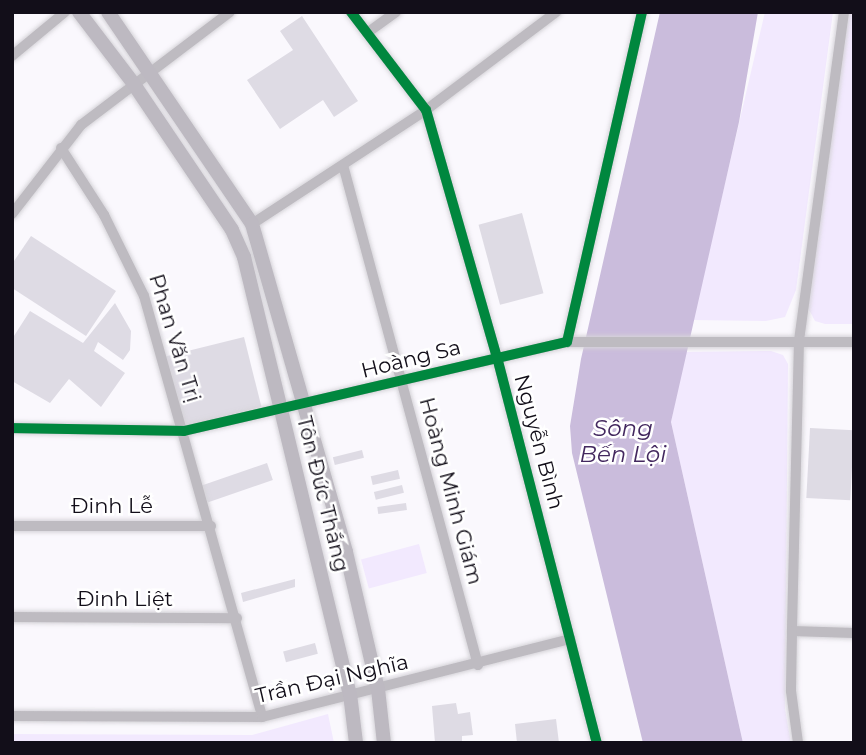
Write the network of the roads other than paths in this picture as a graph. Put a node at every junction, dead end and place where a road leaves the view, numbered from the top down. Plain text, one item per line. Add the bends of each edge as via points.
1 (65, 12) edge
2 (79, 12) edge
3 (108, 12) edge
4 (230, 12) edge
5 (351, 12) edge
6 (396, 12) edge
7 (556, 12) edge
8 (642, 12) edge
9 (844, 12) edge
10 (367, 33) junction
11 (12, 56) edge
12 (150, 69) junction
13 (133, 83) junction
14 (426, 110) junction
15 (61, 148) junction
16 (344, 165) junction
17 (12, 214) edge
18 (252, 223) junction
19 (799, 341) junction
20 (567, 342) junction
21 (854, 342) edge
22 (497, 357) junction
23 (402, 380) junction
24 (305, 405) junction
25 (282, 411) junction
26 (12, 428) edge
27 (184, 431) junction
28 (12, 526) edge
29 (211, 526) junction
30 (12, 617) edge
31 (237, 618) junction
32 (792, 631) junction
33 (854, 633) edge
34 (570, 639) junction
35 (478, 665) junction
36 (378, 689) junction
37 (350, 694) junction
38 (12, 716) edge
39 (262, 717) junction
40 (356, 743) edge
41 (384, 743) edge
42 (597, 743) edge
43 (798, 743) edge

1 - 11 street
2 - 13 main road, Tôn Đức Thắng
3 - 12 main road, Tôn Đức Thắng
4 - 12 street
5 - 10 street, Nguyễn Bình
6 - 10 street
7 - 14 street
8 - 20 street
9 - 19 street
10 - 14 street, Nguyễn Bình
12 - 13 street
12 - 18 main road, Tôn Đức Thắng
13 - 15 street via 81,125
13 - 25 main road, Tôn Đức Thắng via 240,248
14 - 16 street
14 - 22 street, Nguyễn Bình
15 - 17 street
15 - 27 street, Phan Văn Trị via 133,267
16 - 18 street
16 - 23 street, Hoàng Minh Giám
18 - 24 main road, Tôn Đức Thắng
19 - 20 street, Hoàng Sa
19 - 21 street, Hoàng Sa
19 - 32 street
20 - 22 street, Hoàng Sa
22 - 23 street, Hoàng Sa
22 - 34 street, Nguyễn Bình
23 - 24 street, Hoàng Sa
23 - 35 street, Hoàng Minh Giám
24 - 25 street, Hoàng Sa
24 - 36 main road, Tôn Đức Thắng
25 - 27 street, Hoàng Sa
25 - 37 main road, Tôn Đức Thắng
26 - 27 street, Hoàng Sa
27 - 29 street, Phan Văn Trị
28 - 29 street, Đinh Lễ
29 - 31 street, Phan Văn Trị
30 - 31 street, Đinh Liệt
31 - 39 street, Phan Văn Trị
32 - 33 street
32 - 43 street via 791,691
34 - 35 street, Trần Đại Nghĩa
34 - 42 street, Nguyễn Bình
35 - 36 street, Trần Đại Nghĩa
36 - 37 street, Trần Đại Nghĩa
36 - 41 main road, Tôn Đức Thắng
37 - 39 street, Trần Đại Nghĩa
37 - 40 main road, Tôn Đức Thắng
38 - 39 street, Trần Đại Nghĩa

